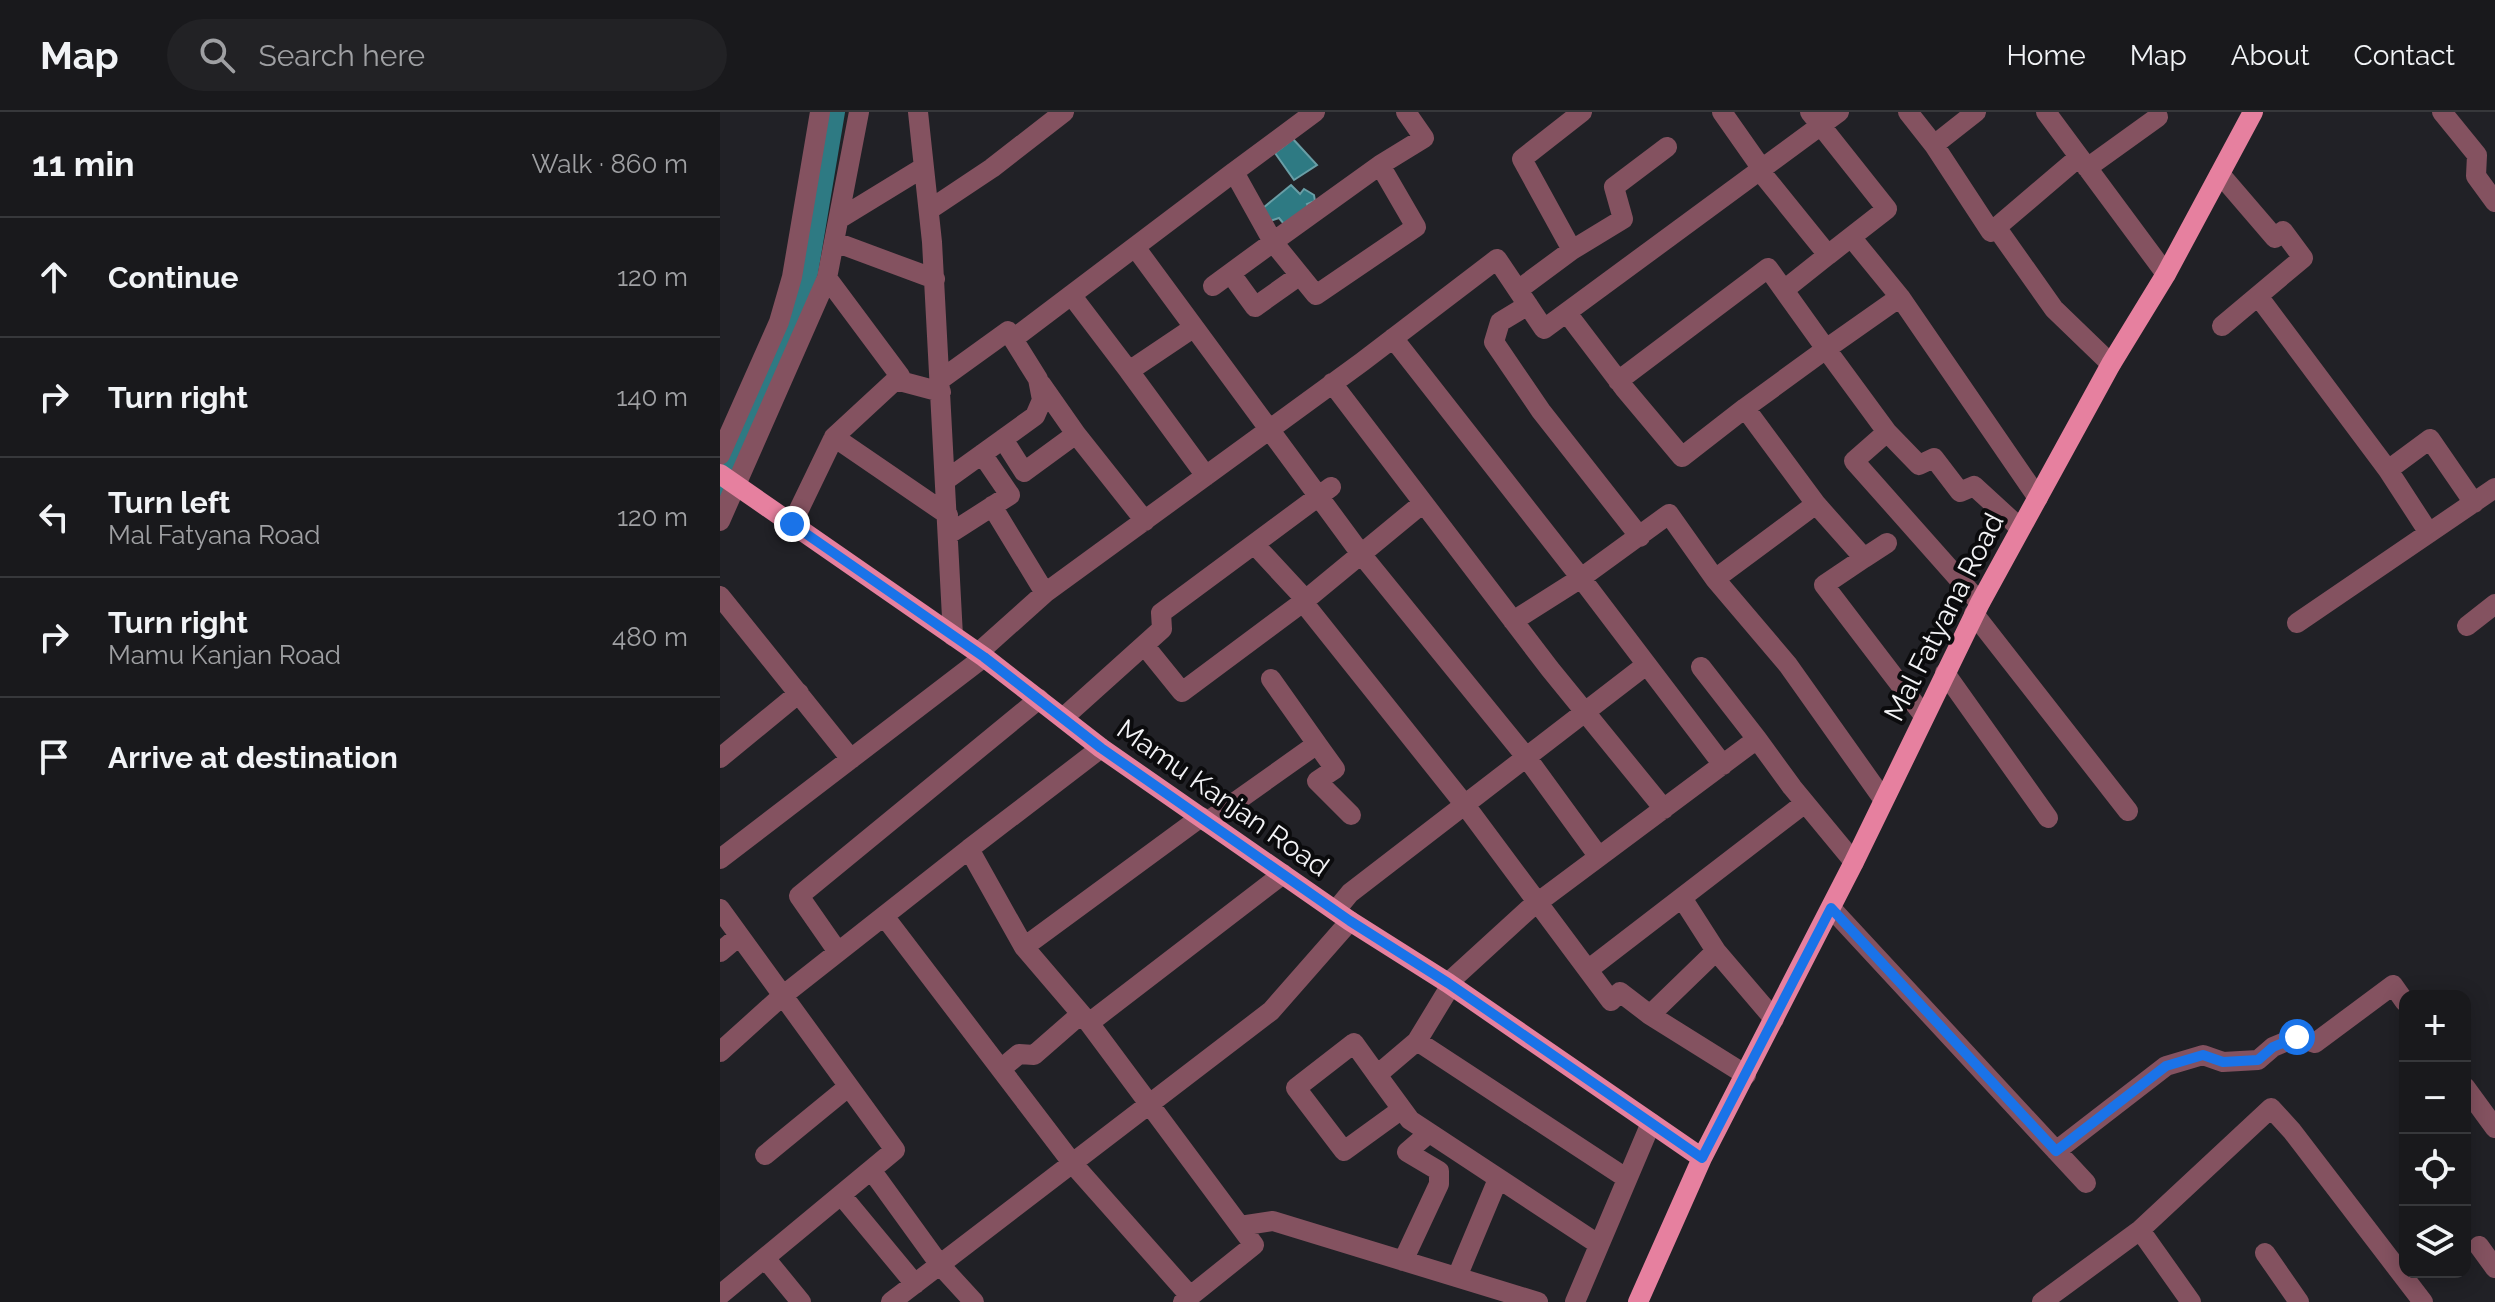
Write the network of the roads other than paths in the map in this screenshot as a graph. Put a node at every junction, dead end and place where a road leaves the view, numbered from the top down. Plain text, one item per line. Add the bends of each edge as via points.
1 (820, 112) edge
2 (859, 112) edge
3 (918, 112) edge
4 (1064, 112) edge
5 (1315, 112) edge
6 (1406, 112) edge
7 (1582, 112) edge
8 (1722, 112) edge
9 (1839, 112) edge
10 (1908, 112) edge
11 (1976, 112) edge
12 (2046, 112) edge
13 (2253, 112) edge
14 (2442, 112) edge
15 (2158, 117) dead end
16 (1815, 119) edge
17 (1934, 145) junction
18 (1667, 147) dead end
19 (2083, 162) junction
20 (1380, 165) junction
21 (924, 167) junction
22 (1761, 170) junction
23 (1234, 172) junction
24 (2220, 174) junction
25 (2495, 202) edge
26 (929, 210) junction
27 (839, 219) junction
28 (1996, 227) junction
29 (1851, 237) junction
30 (835, 242) junction
31 (1273, 242) junction
32 (1135, 247) junction
33 (1572, 250) junction
34 (1828, 255) junction
35 (1231, 274) junction
36 (2166, 274) junction
37 (1300, 275) junction
38 (827, 278) junction
39 (935, 279) junction
40 (1213, 286) dead end
41 (1784, 290) junction
42 (1072, 296) junction
43 (2258, 296) junction
44 (1523, 297) junction
45 (1900, 297) junction
46 (1567, 313) junction
47 (2222, 326) dead end
48 (1193, 328) junction
49 (1393, 338) junction
50 (1013, 339) junction
51 (1826, 349) junction
52 (2111, 364) junction
53 (1129, 371) junction
54 (1038, 379) junction
55 (896, 380) junction
56 (1618, 381) junction
57 (1332, 383) junction
58 (941, 386) junction
59 (1745, 408) junction
60 (1268, 431) junction
61 (1887, 432) junction
62 (1076, 434) junction
63 (834, 437) junction
64 (1003, 439) junction
65 (982, 454) junction
66 (720, 455) edge
67 (2388, 470) junction
68 (1206, 476) junction
69 (728, 479) edge
70 (946, 480) junction
71 (2495, 488) edge
72 (1325, 492) junction
73 (2038, 498) junction
74 (1423, 503) junction
75 (2474, 503) junction
76 (1816, 504) junction
77 (992, 506) junction
78 (720, 521) edge
79 (1145, 521) junction
80 (792, 524) junction
81 (948, 525) junction
82 (2020, 528) junction
83 (2429, 533) junction
84 (1640, 537) junction
85 (1887, 543) dead end
86 (1255, 545) junction
87 (1361, 554) junction
88 (1864, 558) junction
89 (1581, 578) junction
90 (1715, 579) junction
91 (1045, 593) junction
92 (720, 596) edge
93 (1304, 601) junction
94 (2495, 604) edge
95 (1977, 609) junction
96 (1513, 621) junction
97 (2297, 623) dead end
98 (2467, 626) dead end
99 (953, 636) junction
100 (1144, 645) junction
101 (981, 655) junction
102 (1646, 665) junction
103 (1701, 667) dead end
104 (1945, 673) junction
105 (1271, 679) dead end
106 (799, 693) junction
107 (1039, 699) junction
108 (1587, 713) junction
109 (1924, 716) junction
110 (1063, 718) junction
111 (1757, 739) junction
112 (1317, 744) junction
113 (1101, 748) junction
114 (720, 758) edge
115 (1527, 758) junction
116 (851, 759) junction
117 (1723, 765) junction
118 (1883, 799) junction
119 (1805, 803) junction
120 (1465, 805) junction
121 (1664, 809) junction
122 (2128, 811) dead end
123 (1351, 815) dead end
124 (2048, 818) dead end
125 (1204, 820) junction
126 (969, 849) junction
127 (1599, 857) junction
128 (720, 859) edge
129 (1854, 862) junction
130 (1283, 874) junction
131 (1682, 898) junction
132 (1536, 904) junction
133 (1831, 908) junction
134 (720, 909) edge
135 (884, 916) junction
136 (1343, 916) junction
137 (739, 936) junction
138 (1024, 947) junction
139 (1716, 951) junction
140 (720, 952) edge
141 (838, 952) junction
142 (1589, 969) junction
143 (1450, 984) junction
144 (2399, 994) edge
145 (781, 997) junction
146 (1650, 1015) junction
147 (1085, 1018) junction
148 (1774, 1019) junction
149 (1417, 1041) junction
150 (720, 1052) edge
151 (1001, 1069) junction
152 (1377, 1075) junction
153 (1746, 1075) junction
154 (848, 1087) junction
155 (2471, 1095) edge
156 (1149, 1105) junction
157 (1402, 1109) junction
158 (1651, 1123) junction
159 (2495, 1128) edge
160 (1429, 1133) junction
161 (2056, 1151) junction
162 (765, 1155) dead end
163 (1702, 1158) junction
164 (1073, 1164) junction
165 (872, 1171) junction
166 (1626, 1178) junction
167 (1498, 1179) junction
168 (2086, 1183) dead end
169 (842, 1196) junction
170 (1240, 1226) junction
171 (2140, 1230) junction
172 (1598, 1244) junction
173 (2479, 1246) dead end
174 (2265, 1253) dead end
175 (765, 1258) junction
176 (1403, 1261) junction
177 (940, 1265) junction
178 (2495, 1268) edge
179 (1457, 1277) junction
180 (915, 1284) junction
181 (723, 1295) edge
182 (1186, 1299) edge
183 (801, 1302) edge
184 (891, 1302) edge
185 (974, 1302) edge
186 (1538, 1302) edge
187 (1575, 1302) edge
188 (1638, 1302) edge
189 (2042, 1302) edge
190 (2191, 1302) edge
191 (2299, 1302) edge
192 (2423, 1302) edge

1 - 66 street via 782,313
2 - 27 street
3 - 21 street
4 - 26 street
5 - 23 street
6 - 20 street via 1424,138
7 - 33 street via 1522,159
8 - 22 street
9 - 16 street
10 - 17 street
11 - 17 street
12 - 19 street
13 - 24 main road, Mal Fatyana Road
14 - 25 street via 2477,155 2476,176
15 - 19 street
16 - 22 street
16 - 29 street via 1887,209
17 - 28 street via 1991,232
18 - 33 street via 1614,187 1623,219
19 - 28 street
19 - 36 street
20 - 31 street
20 - 37 street via 1416,227 1316,295
21 - 26 street
21 - 27 street
22 - 34 street
22 - 46 street
23 - 31 street
23 - 32 street
24 - 36 main road, Mal Fatyana Road
24 - 43 street via 2275,238 2283,231 2303,258
26 - 39 street
27 - 30 street
28 - 52 street via 2054,309
29 - 34 street
29 - 45 street
30 - 38 street
30 - 39 street
31 - 35 street
31 - 37 street
32 - 42 street
32 - 48 street
33 - 44 street
34 - 41 street
35 - 37 street via 1255,307
35 - 40 street
36 - 52 main road, Mal Fatyana Road
38 - 55 street via 900,376
38 - 69 street
39 - 58 street
41 - 51 street
41 - 56 street via 1768,268
42 - 50 street
42 - 53 street
43 - 47 street
43 - 67 street
44 - 46 street via 1544,329
44 - 49 street via 1497,259
44 - 84 street via 1500,322 1494,342
45 - 51 street
45 - 73 street
46 - 56 street
48 - 53 street
48 - 60 street
49 - 57 street
49 - 89 street
50 - 54 street
50 - 58 street via 1008,331
51 - 59 street
51 - 61 street
52 - 73 main road, Mal Fatyana Road
53 - 68 street
54 - 62 street
54 - 64 street via 1042,400 1035,416
55 - 58 street
55 - 63 street
56 - 59 street via 1682,457
57 - 60 street
57 - 74 street
58 - 70 street
59 - 76 street
60 - 68 street
60 - 72 street
61 - 82 street via 1919,465 1934,458 1960,492 1974,486
61 - 95 street via 1854,461
62 - 64 street via 1024,472
62 - 79 street
63 - 80 street
63 - 81 street
64 - 65 street
65 - 70 street
65 - 77 street via 1010,495
67 - 75 street via 2430,439
67 - 83 street
68 - 79 street
69 - 78 street
69 - 80 main road, Mamu Kanjan Road
70 - 81 street
71 - 75 street
72 - 86 street
72 - 87 street
73 - 82 main road, Mal Fatyana Road
74 - 87 street
74 - 96 street
75 - 83 street
76 - 88 street
76 - 90 street
77 - 81 street
77 - 91 street
79 - 91 street
80 - 99 main road, Mamu Kanjan Road
81 - 99 street
82 - 95 main road, Mal Fatyana Road
83 - 97 street
84 - 89 street
84 - 90 street via 1669,514
85 - 88 street
86 - 93 street
86 - 100 street via 1161,613 1162,629
87 - 93 street
87 - 115 street
88 - 109 street via 1824,585
89 - 96 street
89 - 102 street
90 - 118 street via 1788,665
91 - 101 street
92 - 106 street
93 - 100 street via 1182,692
93 - 120 street
94 - 98 street
95 - 104 main road, Mal Fatyana Road
95 - 122 street
96 - 108 street
99 - 101 main road, Mamu Kanjan Road
100 - 110 street
101 - 107 main road, Mamu Kanjan Road
101 - 116 street
102 - 108 street
102 - 117 street
103 - 111 street
104 - 109 main road, Mal Fatyana Road
104 - 124 street
105 - 112 street
106 - 114 street
106 - 116 street
107 - 110 main road, Mamu Kanjan Road
107 - 141 street via 799,896
108 - 115 street
108 - 121 street
109 - 118 main road, Mal Fatyana Road
110 - 113 main road, Mamu Kanjan Road
111 - 117 street
111 - 119 street
112 - 123 street via 1335,769 1317,781
112 - 125 street
113 - 125 main road, Mamu Kanjan Road
113 - 126 street
115 - 120 street
115 - 127 street
116 - 128 street
117 - 121 street
118 - 129 main road, Mal Fatyana Road
119 - 129 street
119 - 131 street
120 - 132 street
120 - 136 street via 1350,893
121 - 127 street
125 - 130 main road, Mamu Kanjan Road
125 - 138 street
126 - 135 street
126 - 138 street
127 - 132 street
129 - 133 main road, Mal Fatyana Road
130 - 136 main road, Mamu Kanjan Road
130 - 147 street
131 - 139 street
131 - 142 street
132 - 142 street
132 - 143 street
133 - 148 main road, Mal Fatyana Road
133 - 161 street
134 - 137 street
135 - 141 street
135 - 151 street
136 - 143 main road, Mamu Kanjan Road
136 - 156 street via 1271,1011
137 - 140 street
137 - 145 street
138 - 147 street
139 - 146 street
139 - 148 street
141 - 145 street
142 - 146 street via 1611,1001 1620,992
143 - 149 street
143 - 158 main road, Mamu Kanjan Road
144 - 161 street via 2393,985 2315,1043 2297,1037 2258,1060 2223,1062 2203,1055 2166,1066
145 - 150 street
145 - 154 street
146 - 153 street
147 - 151 street via 1034,1055 1019,1054
147 - 156 street
148 - 153 main road, Mal Fatyana Road
149 - 152 street
149 - 166 street
151 - 164 street
152 - 157 street
152 - 157 street via 1354,1043 1296,1088 1344,1151
153 - 163 main road, Mal Fatyana Road
154 - 162 street
154 - 165 street via 895,1150
155 - 159 street
156 - 164 street
156 - 170 street
157 - 160 street
158 - 163 main road, Mamu Kanjan Road
158 - 166 street
160 - 167 street
160 - 176 street via 1407,1152 1439,1171 1439,1184
161 - 168 street
163 - 188 main road, Mal Fatyana Road
164 - 177 street
164 - 182 street
165 - 169 street
165 - 177 street
166 - 172 street
167 - 172 street
167 - 179 street
169 - 175 street
169 - 180 street
170 - 176 street via 1273,1221
170 - 182 street via 1254,1245
171 - 189 street
171 - 190 street
171 - 192 street via 2271,1108
172 - 187 street
173 - 178 street
174 - 191 street
175 - 181 street
175 - 183 street
176 - 179 street
177 - 180 street
177 - 185 street
179 - 186 street
180 - 184 street

